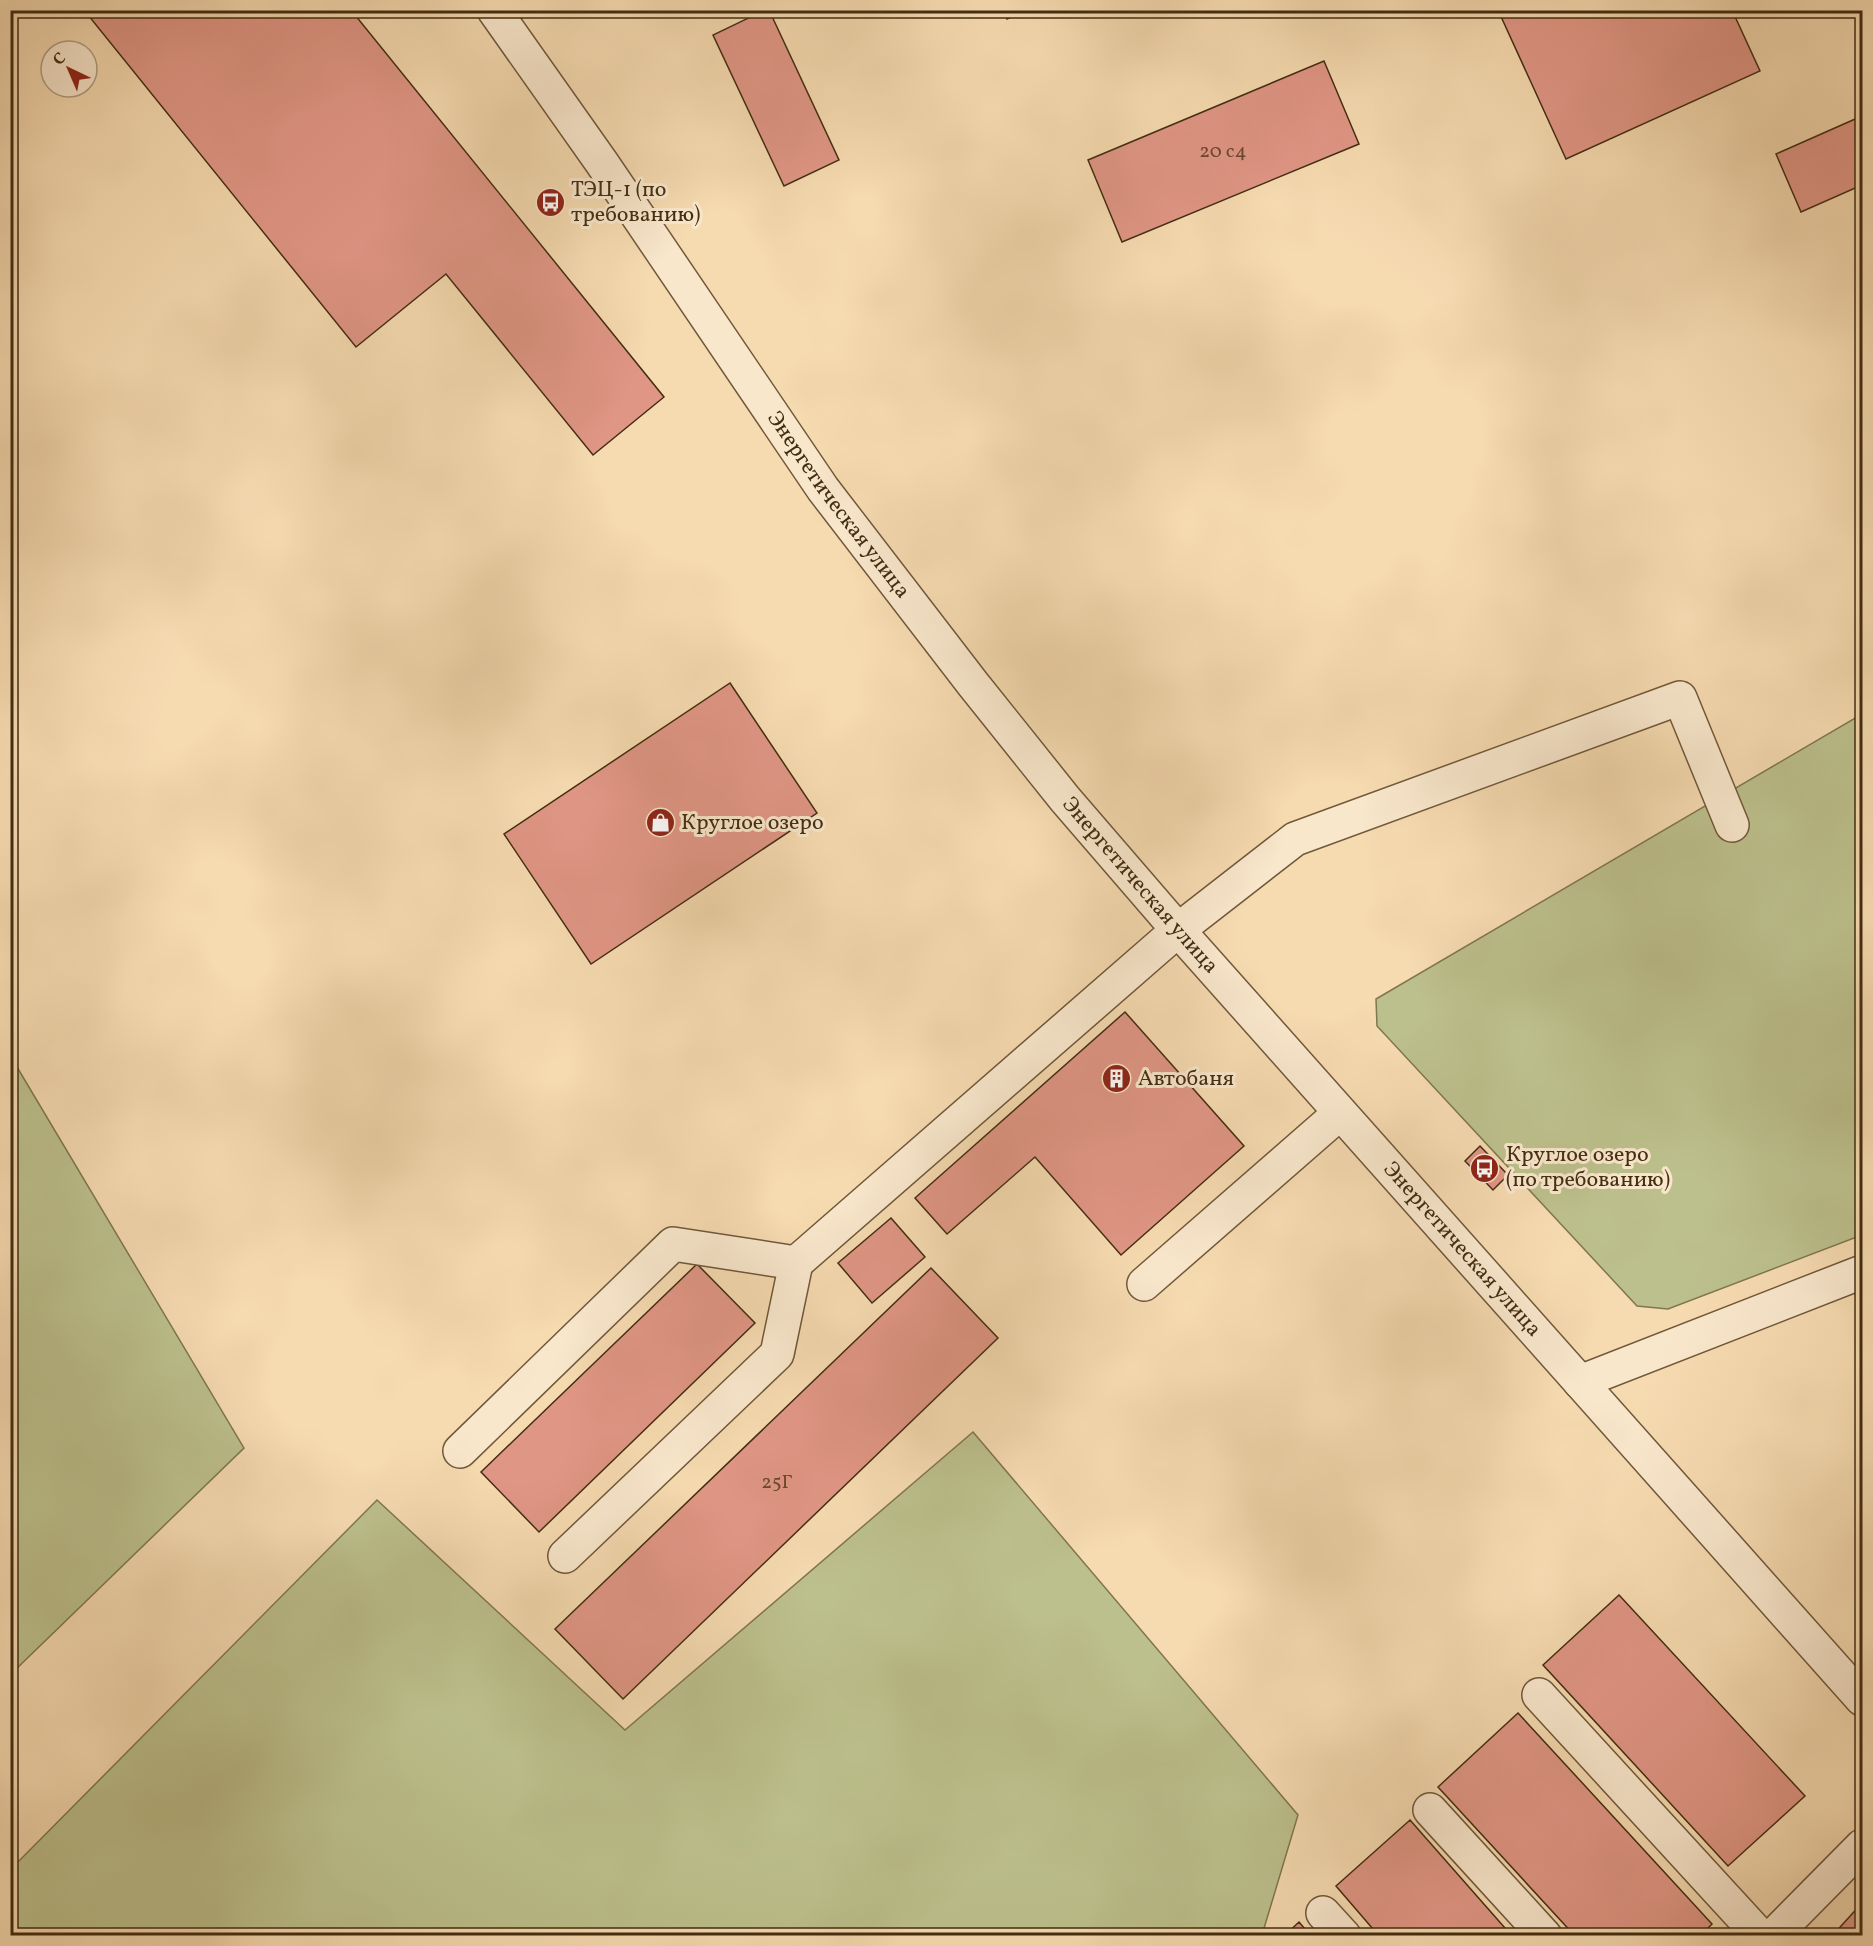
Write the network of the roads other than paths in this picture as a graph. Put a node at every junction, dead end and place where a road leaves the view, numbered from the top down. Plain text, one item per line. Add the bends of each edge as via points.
1 (494, 10) edge
2 (1732, 825) dead end
3 (1178, 930) junction
4 (1340, 1113) junction
5 (796, 1263) junction
6 (1863, 1272) edge
7 (1144, 1284) dead end
8 (1580, 1382) junction
9 (460, 1451) dead end
10 (565, 1556) dead end
11 (1857, 1682) edge
12 (1539, 1695) dead end
13 (1430, 1810) dead end
14 (1863, 1846) edge
15 (1545, 1935) edge
16 (1760, 1935) edge
17 (1773, 1935) edge

1 - 3 street, Энергетическая улица via 823,489 1065,799
2 - 3 street via 1680,698 1295,838
3 - 4 street, Энергетическая улица
3 - 5 street
4 - 7 street
4 - 8 street, Энергетическая улица
5 - 9 street via 674,1244
5 - 10 street via 777,1354
6 - 8 street
8 - 11 street, Энергетическая улица
12 - 16 street
13 - 15 street
14 - 17 street

